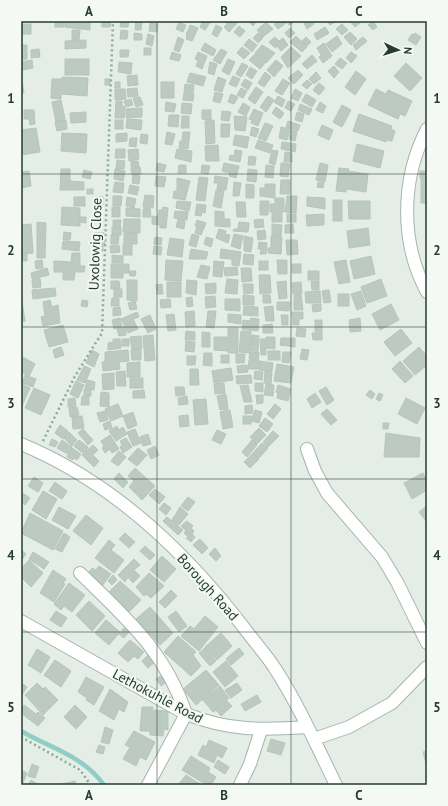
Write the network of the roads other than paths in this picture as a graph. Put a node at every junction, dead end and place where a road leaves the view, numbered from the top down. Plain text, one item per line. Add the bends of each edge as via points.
1 (427, 129) edge
2 (427, 292) edge
3 (21, 444) edge
4 (307, 449) dead end
5 (80, 573) dead end
6 (21, 621) edge
7 (427, 643) edge
8 (427, 668) edge
9 (186, 714) junction
10 (307, 727) junction
11 (261, 730) junction
12 (314, 739) junction
13 (148, 785) edge
14 (240, 785) edge
15 (336, 785) edge

1 - 2 street via 413,164 408,190 407,218 415,266
3 - 10 street, Borough Road via 109,492 163,538 219,595 276,670
4 - 7 street via 327,493 382,557
5 - 9 street via 143,636 167,668 178,689
6 - 9 street, Lethokuhle Road
8 - 12 street via 392,703 349,727
9 - 11 street, Lethokuhle Road via 211,723
9 - 13 street
10 - 11 street, Lethokuhle Road
10 - 12 street, Borough Road
11 - 14 street
12 - 15 street, Borough Road

